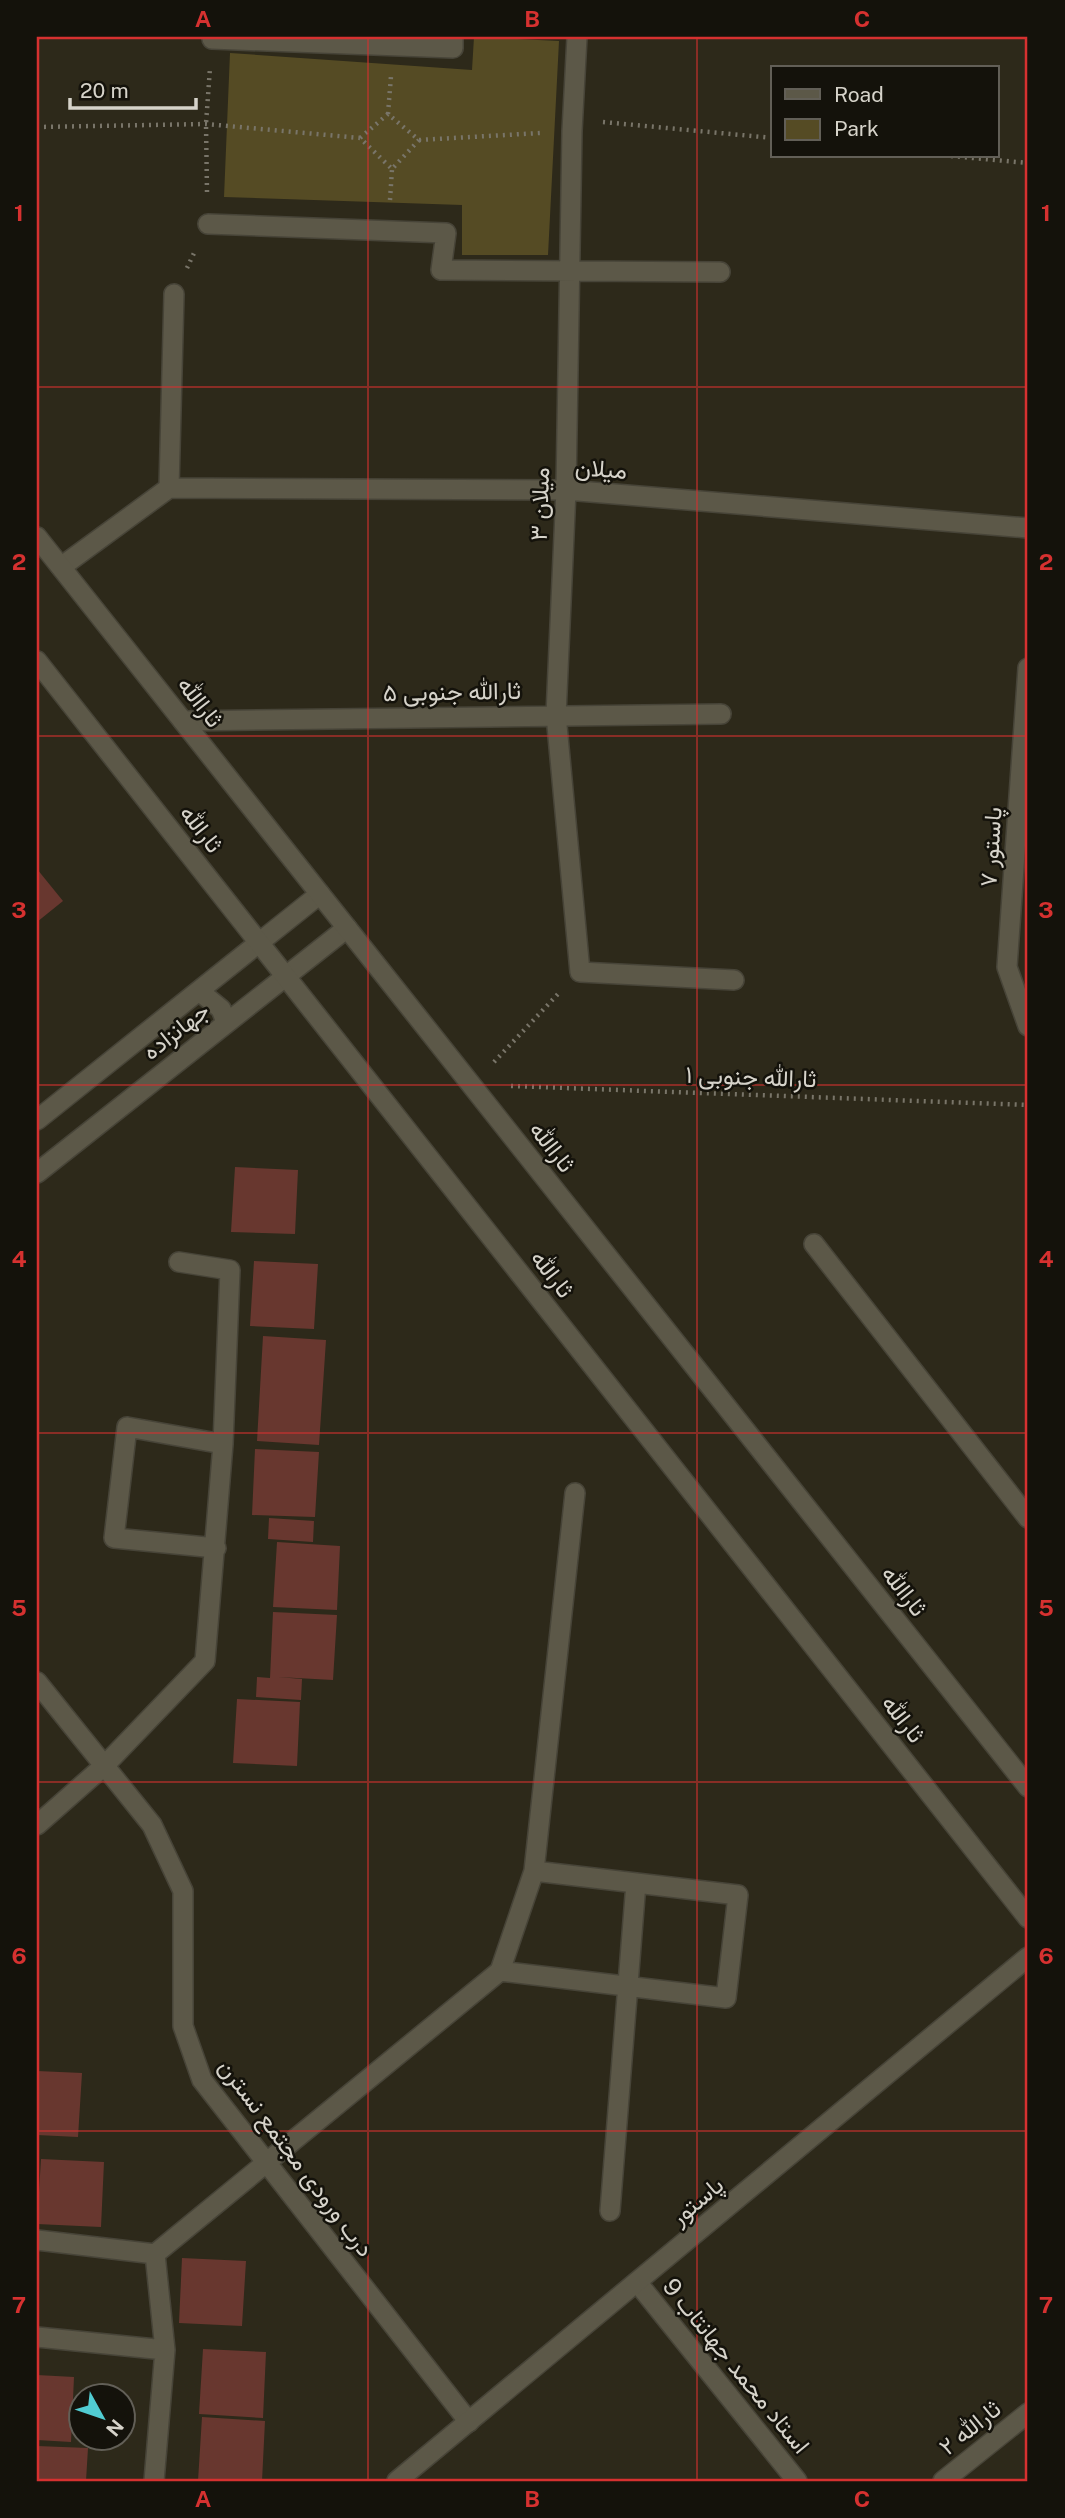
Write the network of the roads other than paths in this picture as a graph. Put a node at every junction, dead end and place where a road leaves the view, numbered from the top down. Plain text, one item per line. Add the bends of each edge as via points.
1 (453, 37) edge
2 (577, 37) edge
3 (212, 39) road end
4 (208, 224) road end
5 (569, 271) junction
6 (720, 272) dead end
7 (174, 294) road end
8 (169, 488) junction
9 (566, 490) junction
10 (1028, 528) edge
11 (37, 537) edge
12 (61, 567) junction
13 (37, 661) edge
14 (1028, 668) edge
15 (722, 714) dead end
16 (556, 715) junction
17 (183, 721) junction
18 (320, 894) junction
19 (347, 928) junction
20 (260, 943) junction
21 (286, 975) junction
22 (734, 980) dead end
23 (199, 991) junction
24 (226, 1023) junction
25 (1028, 1026) edge
26 (37, 1120) edge
27 (37, 1172) edge
28 (814, 1244) dead end
29 (179, 1262) dead end
30 (223, 1444) junction
31 (575, 1493) dead end
32 (1028, 1518) edge
33 (216, 1548) junction
34 (37, 1682) edge
35 (105, 1765) junction
36 (1028, 1787) edge
37 (37, 1825) edge
38 (534, 1871) junction
39 (636, 1883) junction
40 (1028, 1918) edge
41 (1028, 1957) edge
42 (500, 1972) junction
43 (628, 1986) junction
44 (266, 2163) junction
45 (610, 2211) dead end
46 (37, 2240) edge
47 (155, 2254) junction
48 (637, 2282) junction
49 (37, 2337) edge
50 (165, 2350) junction
51 (1028, 2413) edge
52 (469, 2422) junction
53 (154, 2481) edge
54 (397, 2481) edge
55 (797, 2481) edge
56 (943, 2481) edge

1 - 3 street via 453,48
2 - 5 street, میلان ۳
4 - 5 street via 446,233 441,270
5 - 6 street
5 - 9 street, میلان ۳
7 - 8 street
8 - 9 street, میلان
8 - 12 street
9 - 10 street, میلان
9 - 16 street, میلان ۳
11 - 12 street, ثاراالله
12 - 17 street, ثاراالله
13 - 20 street, ثارالله
14 - 25 street, پاستور ۷ via 1007,967
15 - 16 street, ثارالله جنوبی ۵
16 - 17 street, ثارالله جنوبی ۵
16 - 22 street, میلان ۳ via 580,972
17 - 18 street, ثاراالله
18 - 19 street, ثاراالله
18 - 20 street, جهانزاده
19 - 21 street, جهانزاده
19 - 36 street, ثاراالله
20 - 21 street, ثارالله
20 - 23 street, جهانزاده
21 - 24 street, جهانزاده
21 - 40 street, ثارالله
23 - 24 street via 221,1009
23 - 26 street, جهانزاده
24 - 27 street, جهانزاده
28 - 32 street
29 - 30 street via 230,1270
30 - 33 street
30 - 33 street via 127,1427 114,1538
31 - 38 street
33 - 35 street via 205,1661
34 - 35 street, درب ورودی مجتمع نسترن
35 - 37 street
35 - 44 street, درب ورودی مجتمع نسترن via 152,1825 183,1891 183,2026 202,2080
38 - 39 street
38 - 42 street
39 - 43 street
39 - 43 street via 738,1895 726,1998
41 - 48 street, پاستور
42 - 43 street
42 - 44 street
43 - 45 street
44 - 47 street
44 - 52 street, درب ورودی مجتمع نسترن
46 - 47 street
47 - 50 street
48 - 52 street, پاستور
48 - 55 street, استاد محمد جهانتاب 9
49 - 50 street
50 - 53 street
51 - 56 street, ثارالله ۲
52 - 54 street, پاستور

